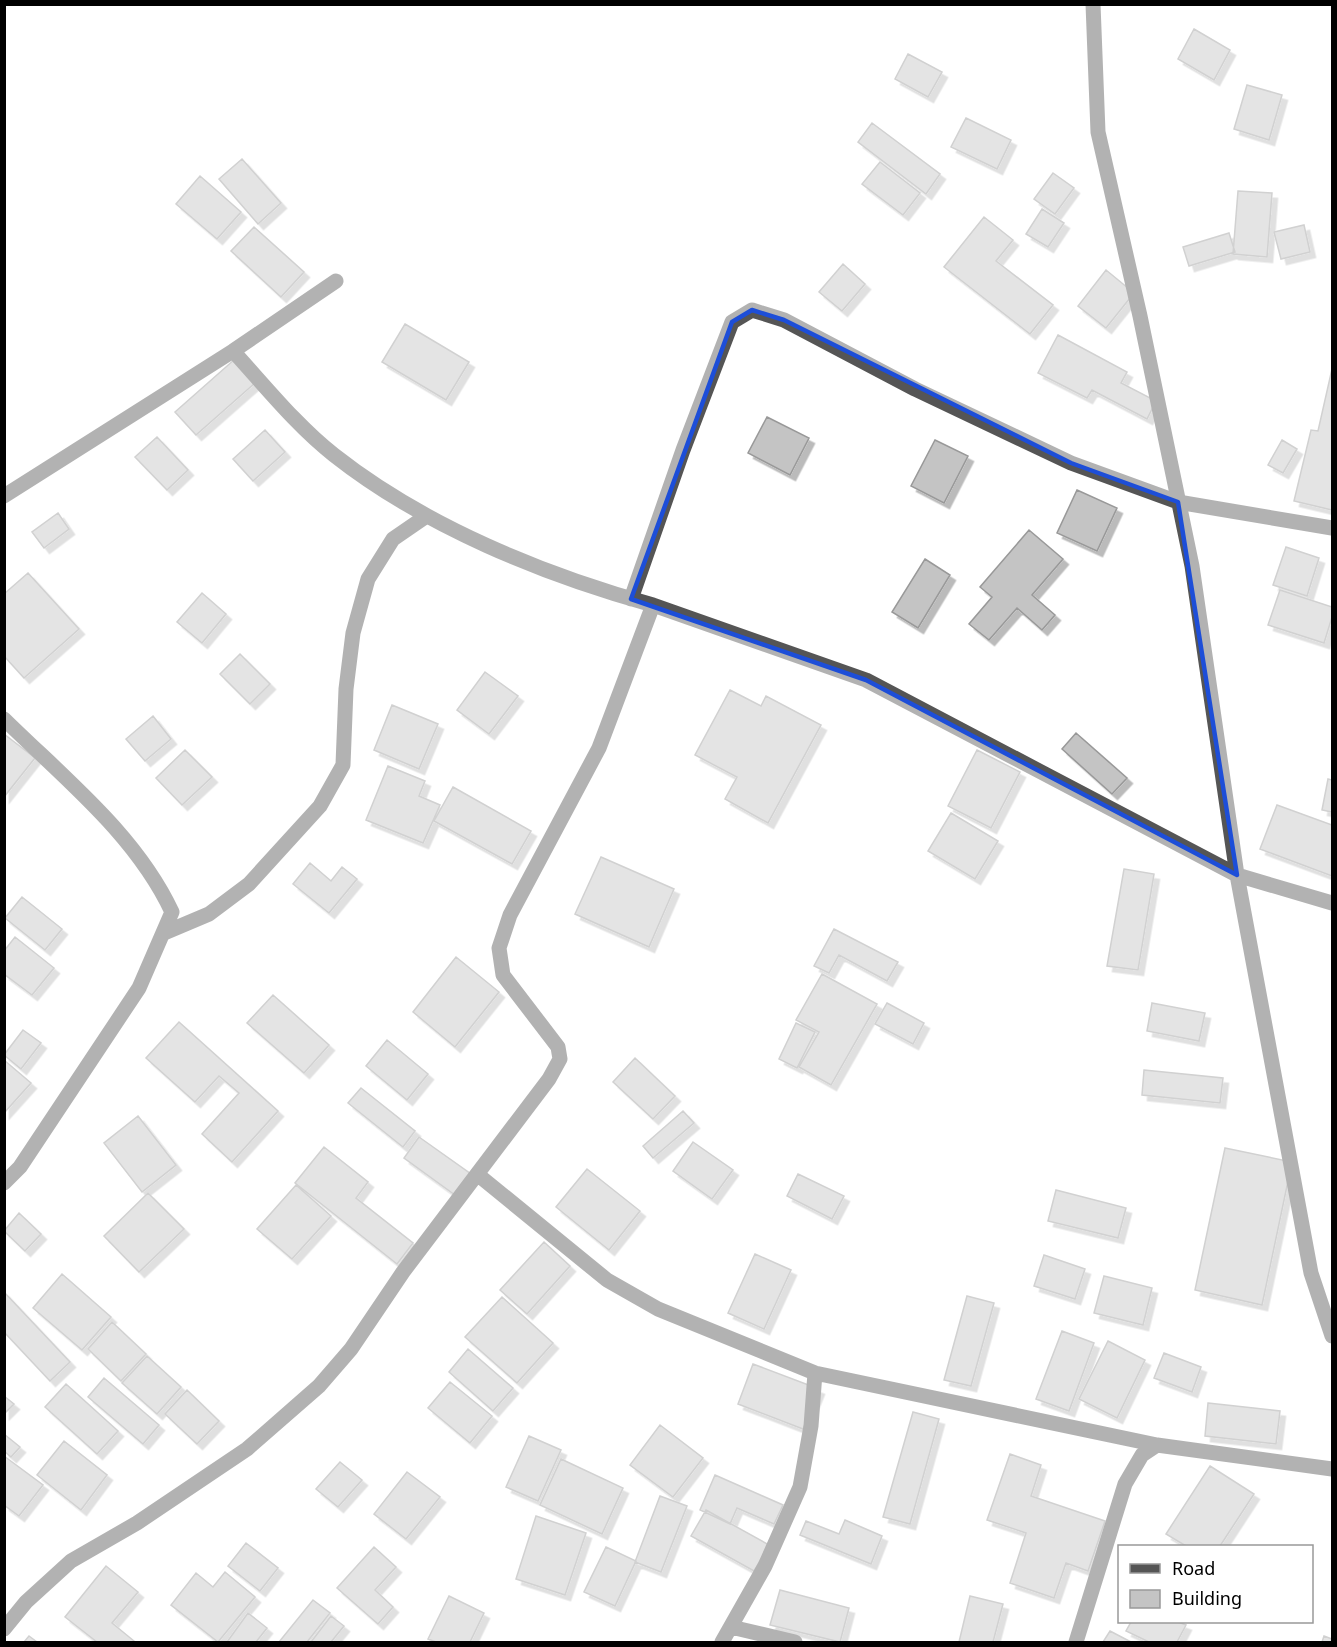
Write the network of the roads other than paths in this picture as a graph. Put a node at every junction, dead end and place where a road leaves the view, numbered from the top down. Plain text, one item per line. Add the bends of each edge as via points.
1 (1094, 4) edge
2 (336, 281) dead end
3 (233, 351) junction
4 (4, 496) edge
5 (1178, 502) junction
6 (425, 517) junction
7 (1332, 528) edge
8 (632, 599) junction
9 (653, 605) junction
10 (4, 719) edge
11 (1237, 875) junction
12 (1332, 903) edge
13 (164, 933) junction
14 (477, 1174) junction
15 (4, 1183) edge
16 (1332, 1336) edge
17 (815, 1373) junction
18 (1157, 1445) junction
19 (1332, 1469) edge
20 (731, 1627) junction
21 (4, 1629) edge
22 (722, 1642) edge
23 (795, 1642) edge
24 (1076, 1642) edge

1 - 5 street via 1098,132
2 - 3 street
3 - 4 street
3 - 6 street via 333,455
5 - 7 street
5 - 8 street via 1071,463 915,389 784,320 752,310 732,322
5 - 11 street via 1193,577
6 - 8 street via 494,548
6 - 13 street via 393,539 368,579 353,633 343,765 320,806 249,884 209,914
8 - 9 street
9 - 11 street via 866,680
9 - 14 street via 599,748 510,915 500,948 503,975 558,1047 560,1059
10 - 13 street via 132,845 172,912
11 - 12 street
11 - 16 street via 1311,1273
13 - 15 street via 139,988 20,1167
14 - 17 street via 607,1280 658,1309
14 - 21 street via 351,1349 319,1386 247,1449 137,1523 70,1561 26,1602
17 - 18 street
17 - 20 street via 800,1487 765,1566
18 - 19 street
18 - 24 street via 1142,1455 1125,1484
20 - 22 street
20 - 23 street

